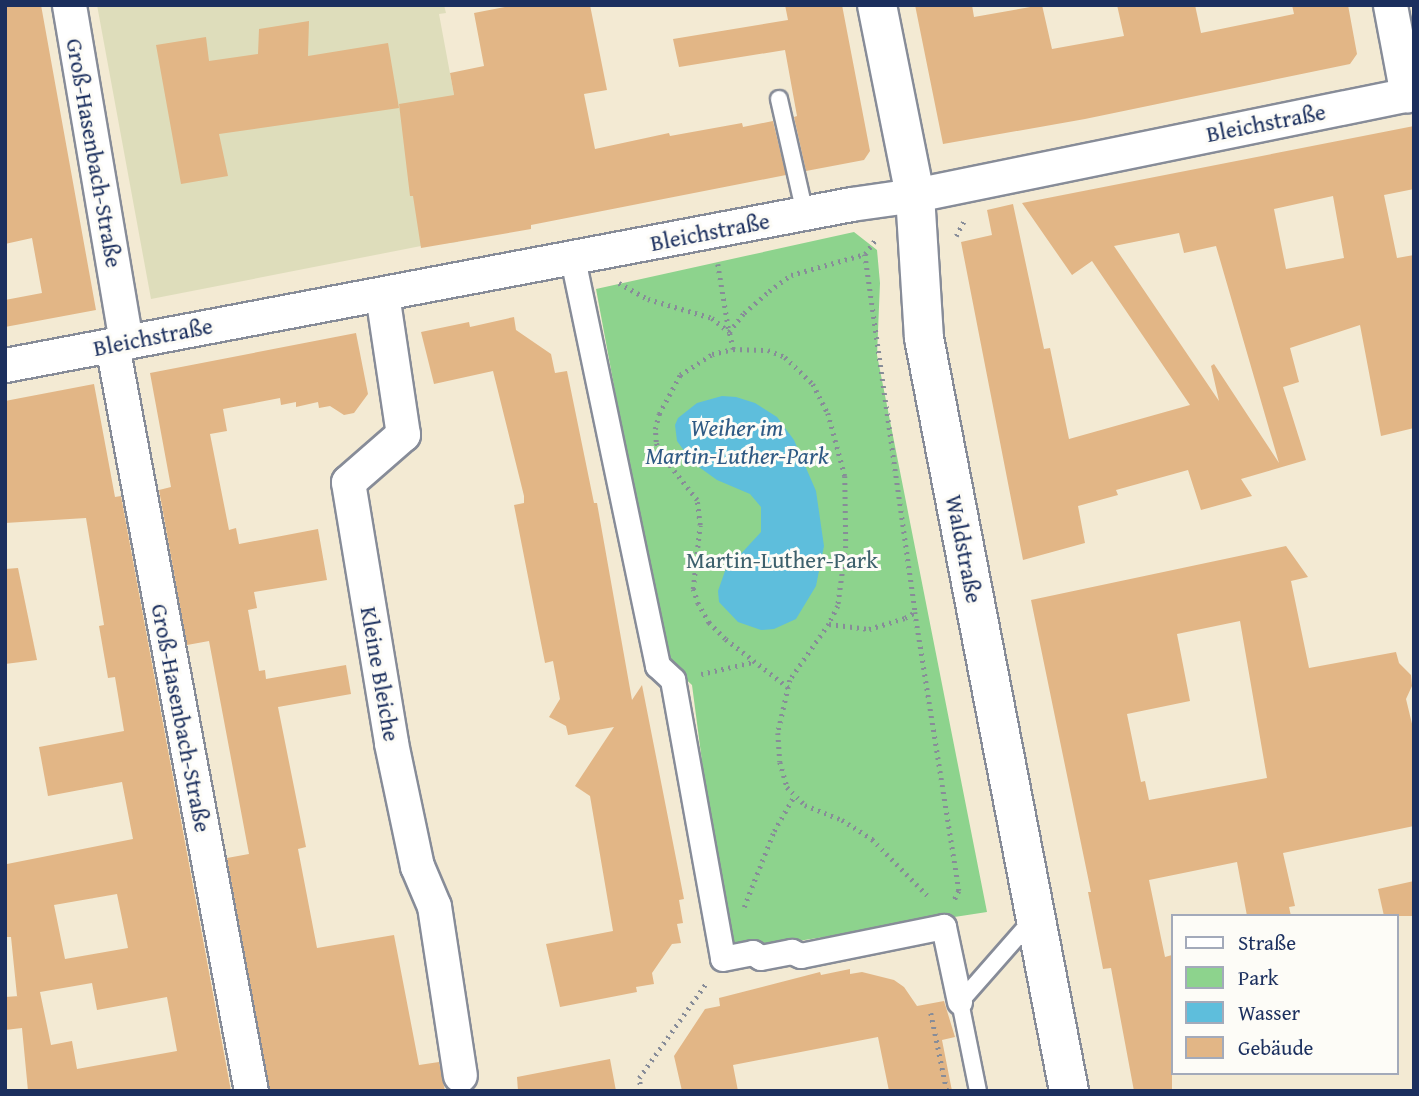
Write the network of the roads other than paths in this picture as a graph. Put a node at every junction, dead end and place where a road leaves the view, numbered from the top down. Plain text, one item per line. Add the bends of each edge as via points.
1 (69, 5) edge
2 (877, 5) edge
3 (1390, 5) edge
4 (1411, 94) edge
5 (779, 99) dead end
6 (915, 195) junction
7 (805, 214) junction
8 (573, 259) junction
9 (382, 294) junction
10 (119, 344) junction
11 (5, 365) edge
12 (1035, 917) junction
13 (960, 1002) junction
14 (460, 1074) dead end
15 (251, 1091) edge
16 (978, 1091) edge
17 (1069, 1091) edge

1 - 10 street, Groß-Hasenbach-Straße
2 - 6 street, Waldstraße
3 - 4 street
4 - 6 street, Bleichstraße
5 - 7 lane
6 - 7 street, Bleichstraße
6 - 12 street, Waldstraße via 924,338
7 - 8 street, Bleichstraße
8 - 9 street, Bleichstraße
8 - 13 street via 658,666 673,680 722,951 753,953 761,958 792,952 802,956 944,927
9 - 10 street, Bleichstraße
9 - 14 street, Kleine Bleiche via 403,434 348,482 374,653 417,866 434,906
10 - 11 street, Bleichstraße
10 - 15 street, Groß-Hasenbach-Straße
12 - 13 lane
12 - 17 street, Waldstraße
13 - 16 lane

